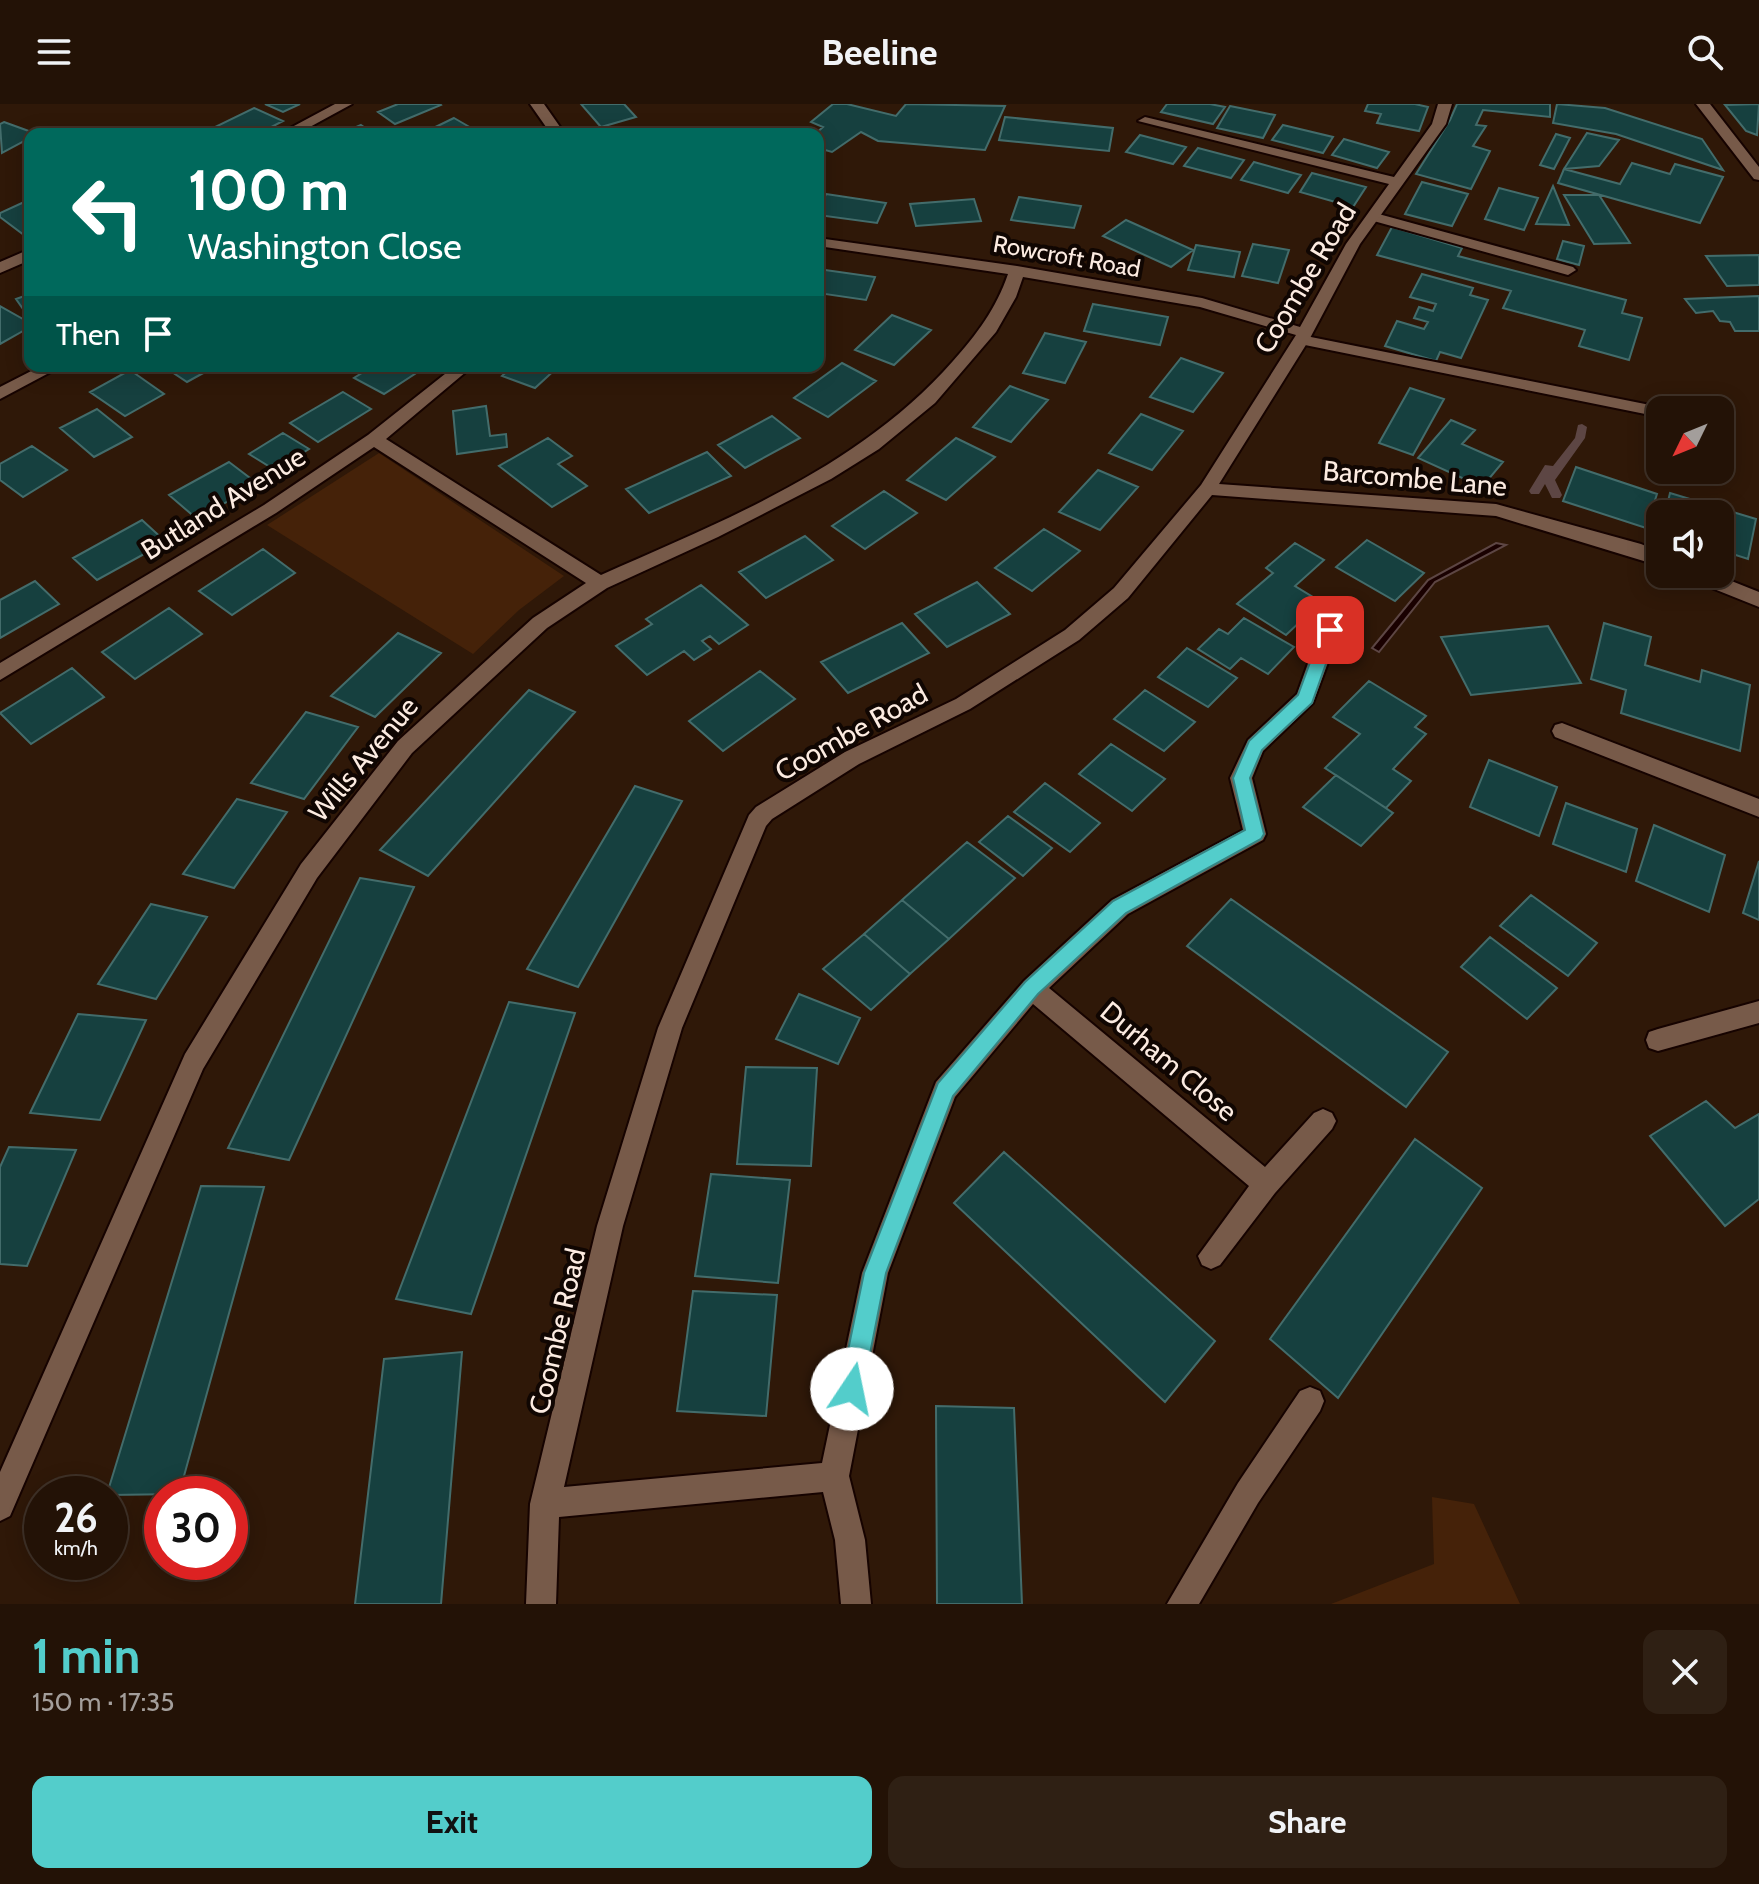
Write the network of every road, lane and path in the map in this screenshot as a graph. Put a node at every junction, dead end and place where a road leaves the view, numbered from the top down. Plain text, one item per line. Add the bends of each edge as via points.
1 (345, 104) edge
2 (537, 104) edge
3 (1445, 104) edge
4 (1703, 104) edge
5 (1145, 121) dead end
6 (298, 128) edge
7 (554, 128) edge
8 (1759, 176) edge
9 (1397, 182) junction
10 (1375, 217) junction
11 (824, 243) edge
12 (24, 256) edge
13 (2, 263) edge
14 (1568, 270) dead end
15 (1017, 271) junction
16 (1303, 336) junction
17 (42, 372) edge
18 (458, 372) edge
19 (0, 394) edge
20 (1646, 409) edge
21 (374, 439) junction
22 (1207, 489) junction
23 (1646, 554) edge
24 (600, 583) junction
25 (1730, 588) edge
26 (1759, 600) edge
27 (1330, 630) dead end
28 (0, 673) edge
29 (1562, 731) dead end
30 (1759, 808) edge
31 (1032, 988) junction
32 (1759, 1012) edge
33 (1658, 1040) dead end
34 (1323, 1121) dead end
35 (1266, 1184) junction
36 (1211, 1256) dead end
37 (1310, 1401) dead end
38 (834, 1476) junction
39 (545, 1504) junction
40 (0, 1506) edge
41 (541, 1604) edge
42 (856, 1604) edge
43 (1182, 1604) edge

1 - 6 street
2 - 7 street
3 - 9 street, Coombe Road via 1439,124
4 - 8 street
5 - 9 street
9 - 10 street, Coombe Road
10 - 14 street
10 - 16 street, Coombe Road via 1353,244
11 - 15 street, Rowcroft Road
12 - 13 street
15 - 16 street, Rowcroft Road via 1202,303
15 - 24 street, Wills Avenue via 990,329 929,399 873,445 712,533
16 - 20 street, Rowcroft Road
16 - 22 street, Coombe Road
17 - 19 street
18 - 21 street, Butland Avenue
21 - 24 street
21 - 28 street, Butland Avenue via 270,509
22 - 23 street, Barcombe Lane via 1496,510
22 - 39 street, Coombe Road via 1121,593 1072,635 963,704 852,758 757,821 670,1028 610,1226
24 - 40 street, Wills Avenue via 540,623 405,747 309,871 194,1062
25 - 26 street
27 - 31 street via 1306,698 1255,746 1241,778 1255,834 1120,907
29 - 30 street
31 - 35 street, Durham Close
31 - 38 street via 945,1090 875,1273
32 - 33 street
34 - 35 street
35 - 36 street
37 - 43 street
38 - 39 street
38 - 42 street via 850,1540
39 - 41 street, Coombe Road

